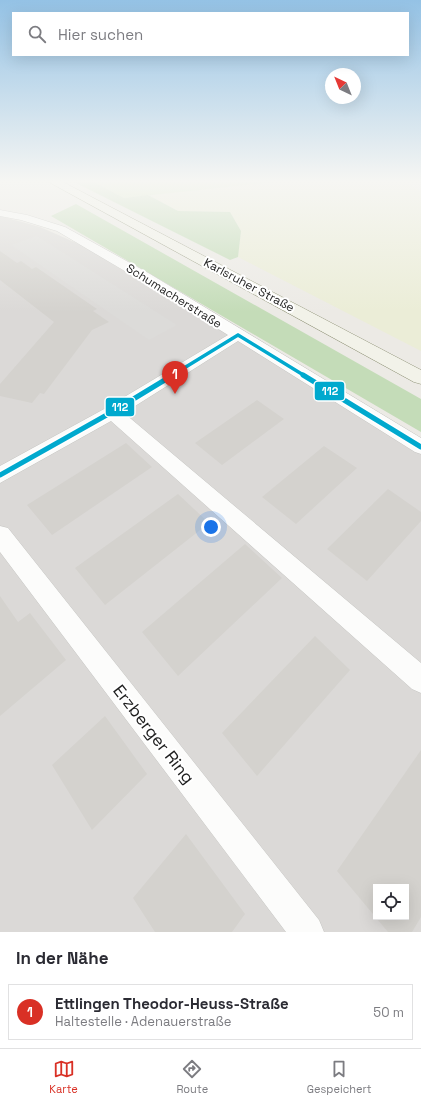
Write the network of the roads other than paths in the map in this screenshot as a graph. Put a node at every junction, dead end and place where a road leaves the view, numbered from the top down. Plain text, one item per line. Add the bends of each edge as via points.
1 (50, 225) edge
2 (136, 225) edge
3 (238, 335) junction
4 (421, 378) edge
5 (112, 412) junction
6 (421, 447) edge
7 (0, 475) edge
8 (0, 535) edge
9 (421, 680) edge
10 (307, 932) edge

1 - 3 street, Schumacherstraße via 61,229 145,277
2 - 4 main road, Karlsruher Straße
3 - 5 street
3 - 6 street, Schumacherstraße
5 - 7 street
5 - 9 street
8 - 10 street, Erzberger Ring

